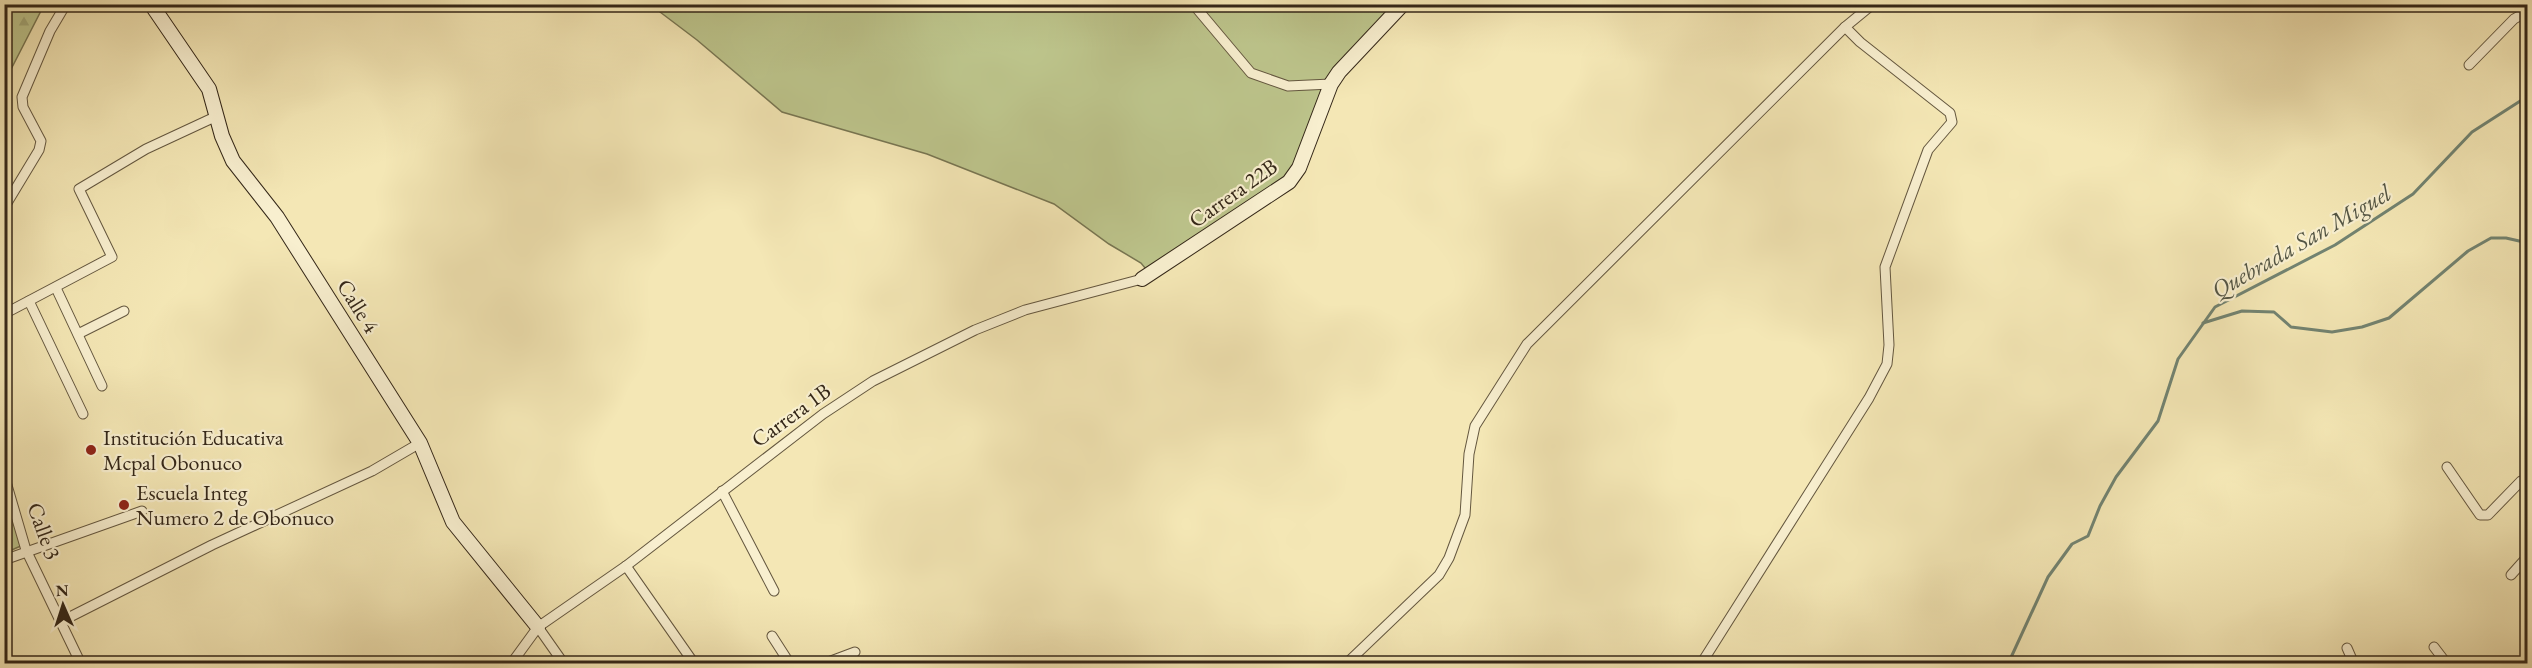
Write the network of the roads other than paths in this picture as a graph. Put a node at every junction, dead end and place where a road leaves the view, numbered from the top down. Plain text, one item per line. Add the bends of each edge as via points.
1 (66, 4) edge
2 (151, 4) edge
3 (1193, 4) edge
4 (1403, 4) edge
5 (1873, 4) edge
6 (2528, 11) edge
7 (1845, 27) junction
8 (2469, 65) dead end
9 (1331, 84) junction
10 (217, 116) junction
11 (4, 208) edge
12 (1142, 279) joint
13 (56, 288) junction
14 (29, 301) junction
15 (124, 311) dead end
16 (4, 314) edge
17 (78, 334) junction
18 (102, 386) dead end
19 (83, 414) dead end
20 (420, 443) junction
21 (2447, 467) dead end
22 (4, 475) edge
23 (2528, 479) edge
24 (722, 491) junction
25 (142, 512) dead end
26 (26, 550) junction
27 (2528, 555) edge
28 (4, 560) edge
29 (626, 566) junction
30 (2511, 575) dead end
31 (774, 591) dead end
32 (60, 622) junction
33 (538, 627) junction
34 (772, 636) dead end
35 (2434, 647) dead end
36 (2347, 648) dead end
37 (855, 652) dead end
38 (691, 659) dead end
39 (81, 663) edge
40 (511, 663) edge
41 (564, 663) edge
42 (790, 663) edge
43 (823, 663) edge
44 (1346, 663) edge
45 (1701, 663) edge
46 (2354, 663) edge
47 (2447, 663) edge

1 - 11 street via 22,97 23,107 42,141
2 - 10 street, Calle 4 via 209,89
3 - 9 street via 1251,73 1288,86
4 - 9 street, Carrera 22B
5 - 7 street
6 - 8 street via 2514,19
7 - 44 street via 1527,344 1475,426 1465,514 1449,558 1439,575
7 - 45 street via 1943,106 1952,122 1928,150 1885,267 1887,364 1864,407
9 - 12 street, Carrera 22B via 1299,168 1289,182
10 - 13 street via 146,149 79,189 112,258
10 - 20 street, Calle 4 via 232,161 277,217
12 - 24 street, Carrera 1B via 1025,310 921,356 823,414
13 - 14 street
13 - 17 street
14 - 16 street
14 - 19 street
15 - 17 street
17 - 18 street
20 - 32 street via 372,471 212,544
20 - 33 street, Calle 4 via 453,522
21 - 23 street via 2483,516 2488,516 2521,481
22 - 26 street, Calle 3
24 - 29 street, Carrera 1B
24 - 31 street
25 - 26 street
26 - 28 street
26 - 32 street, Calle 3
27 - 30 street
29 - 33 street, Carrera 1B
29 - 38 street
32 - 39 street, Calle 3
33 - 40 street, Carrera 1B
33 - 41 street
34 - 42 street
35 - 47 street
36 - 46 street
37 - 43 street

